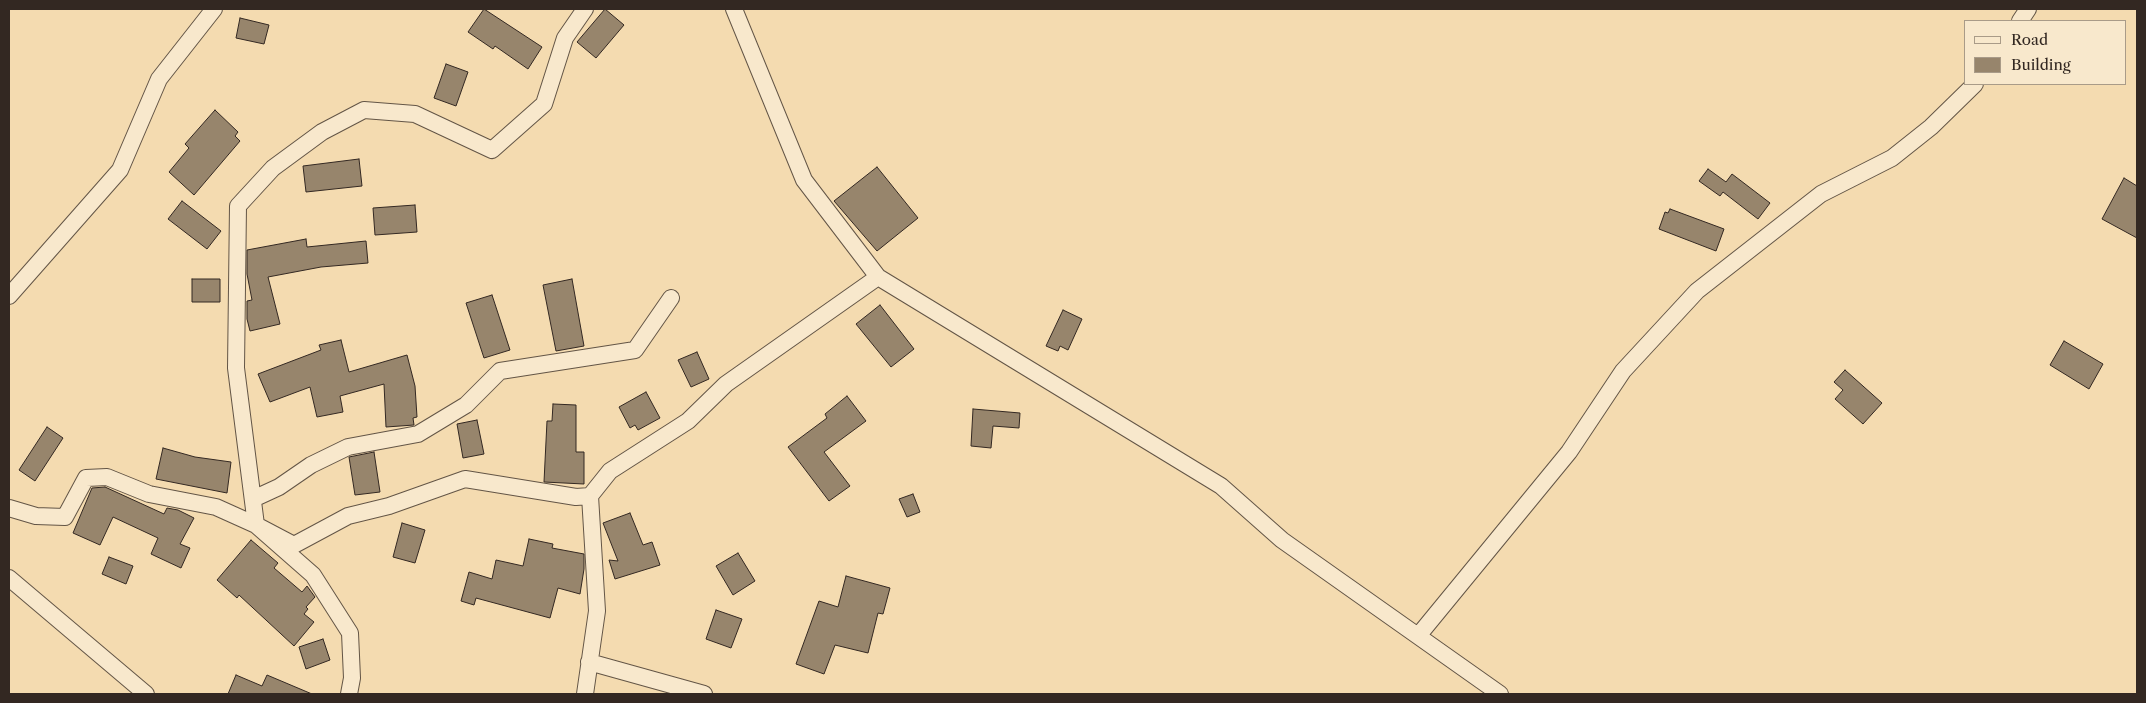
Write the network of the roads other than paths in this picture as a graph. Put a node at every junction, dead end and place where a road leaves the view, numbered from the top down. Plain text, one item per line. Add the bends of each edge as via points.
1 (214, 9) edge
2 (585, 9) edge
3 (734, 9) edge
4 (2028, 9) edge
5 (2021, 20) edge
6 (1974, 85) edge
7 (878, 277) junction
8 (9, 296) edge
9 (670, 298) dead end
10 (590, 496) junction
11 (253, 499) junction
12 (9, 508) edge
13 (256, 525) junction
14 (9, 578) edge
15 (1418, 636) junction
16 (589, 662) junction
17 (146, 694) edge
18 (350, 694) edge
19 (584, 694) edge
20 (704, 694) edge
21 (1500, 694) edge

1 - 8 street via 159,79 120,170
2 - 11 street via 565,38 544,104 492,150 415,114 364,110 322,132 273,168 238,206 236,368
3 - 7 street via 804,180
4 - 5 street
6 - 15 street via 1931,127 1892,158 1821,194 1697,292 1623,371 1568,452
7 - 10 street via 726,384 688,421 610,471
7 - 15 street via 1220,486 1282,540
9 - 11 street via 635,350 500,371 466,405 418,434 348,447
10 - 13 street via 576,497 465,479 389,506 348,516 294,545
10 - 16 street via 597,610
11 - 13 street
12 - 13 street via 36,516 66,517 86,478 107,477 149,494 216,507
13 - 18 street via 313,575 350,633
14 - 17 street
15 - 21 street
16 - 19 street
16 - 20 street

